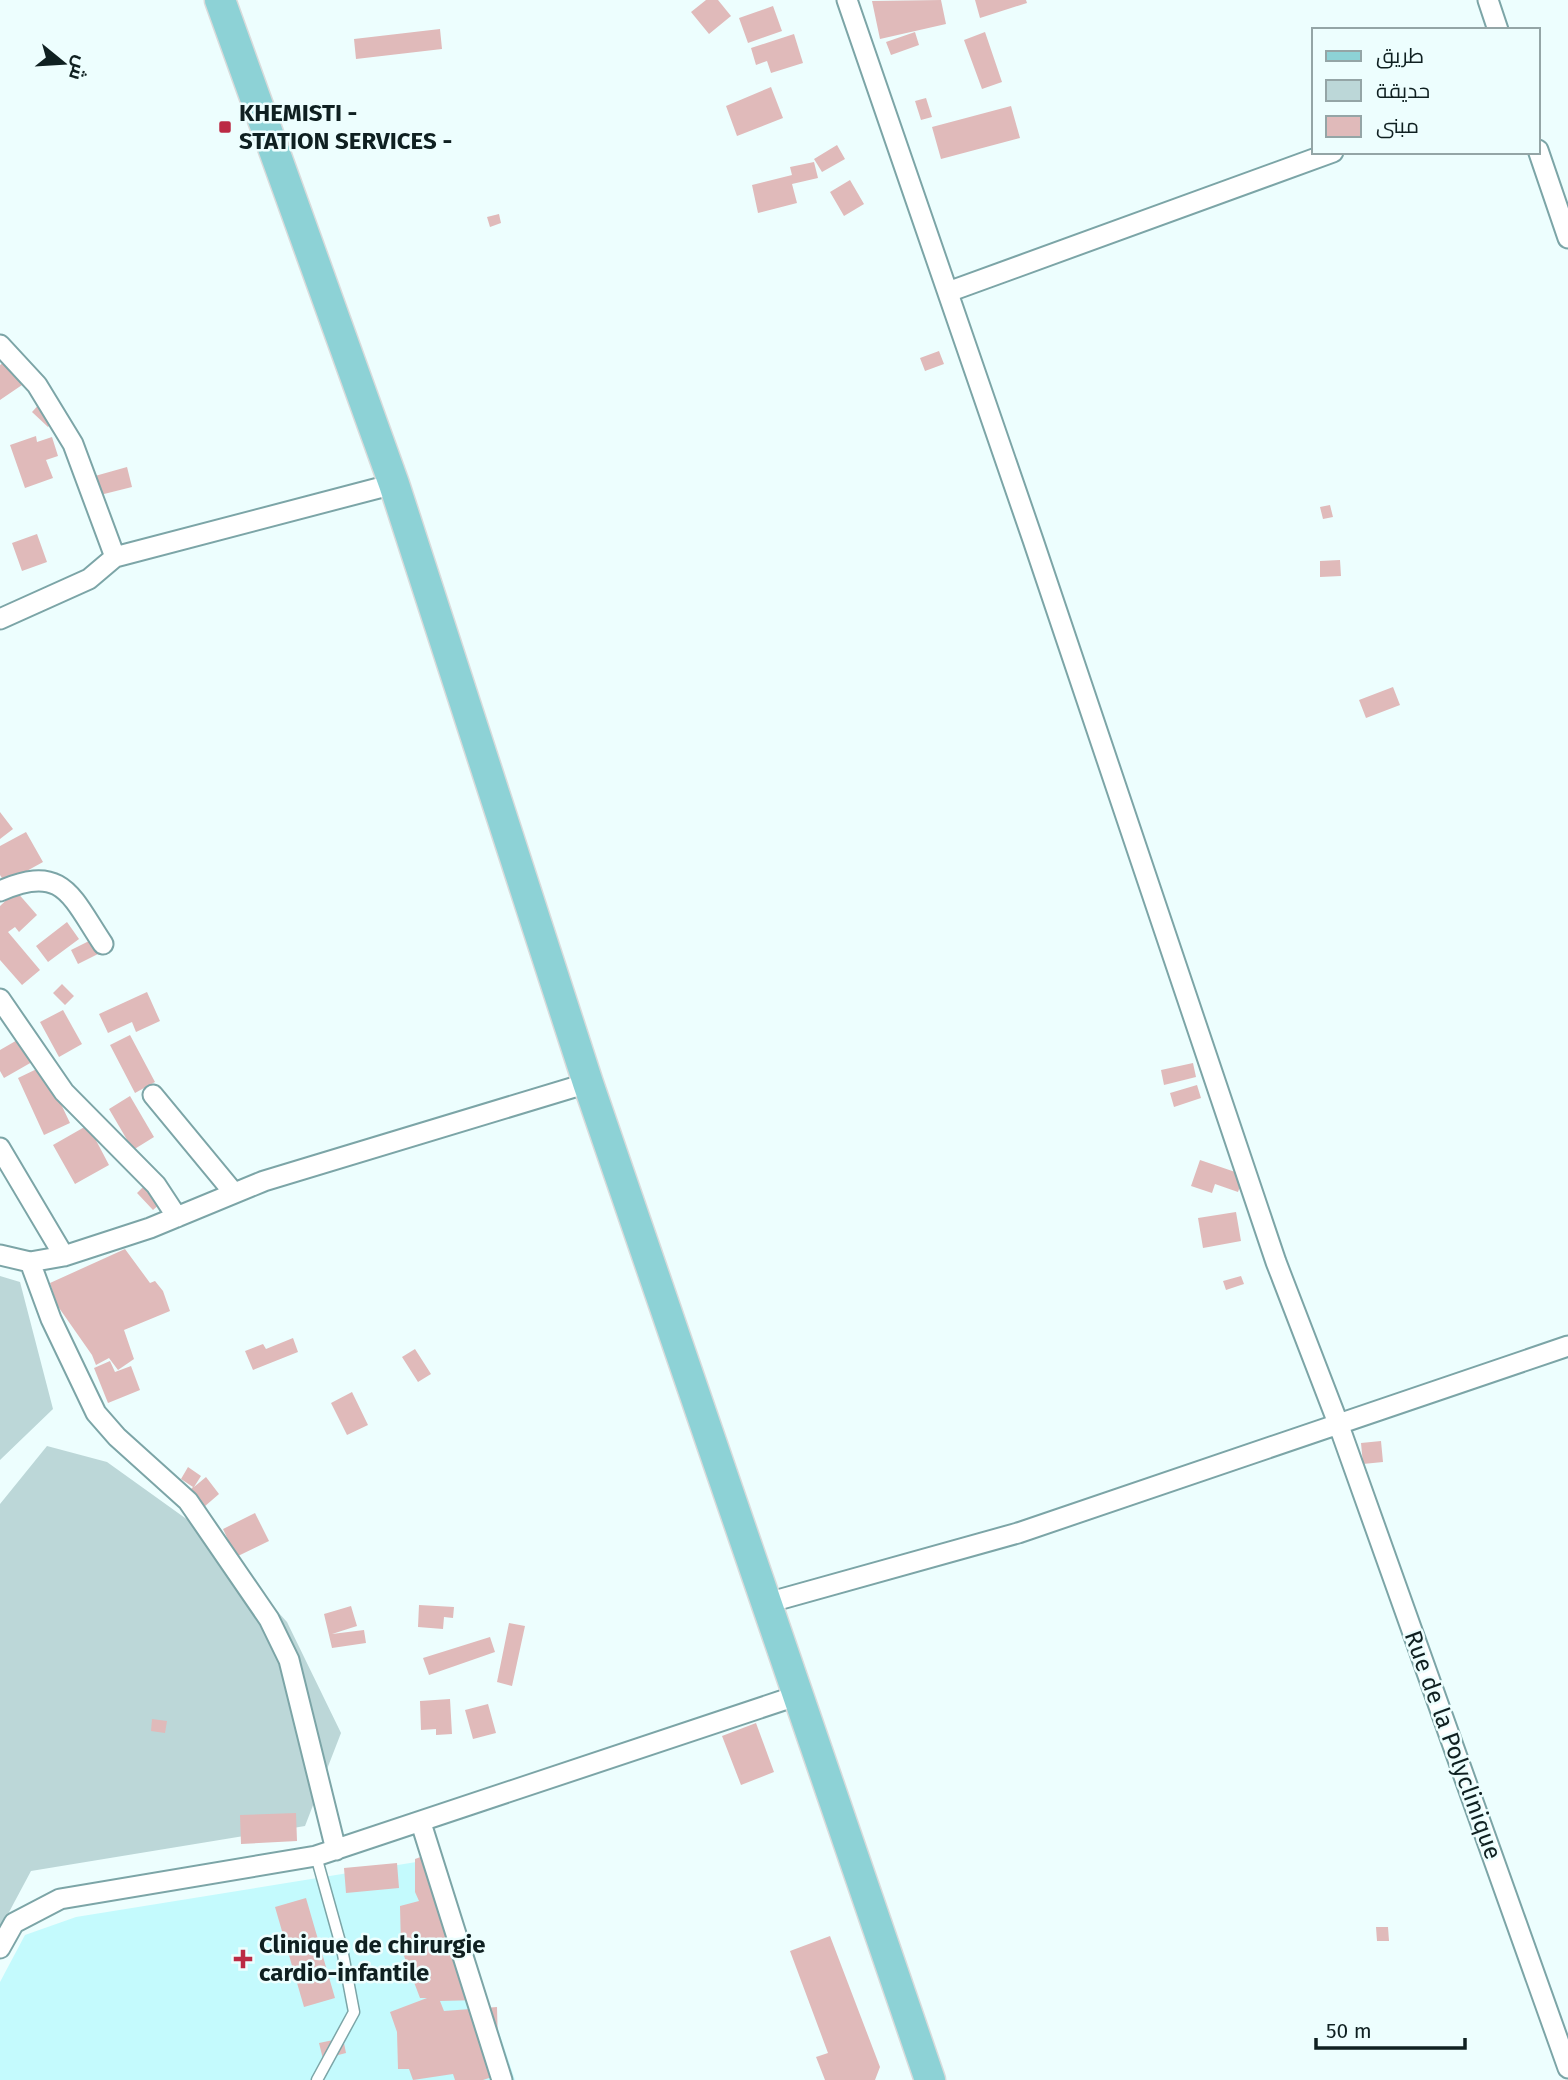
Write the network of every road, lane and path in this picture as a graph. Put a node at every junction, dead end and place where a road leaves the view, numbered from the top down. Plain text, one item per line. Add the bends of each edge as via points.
1 (221, 0) edge
2 (847, 0) edge
3 (1488, 0) edge
4 (1497, 28) edge
5 (1328, 154) edge
6 (1539, 154) edge
7 (1568, 238) edge
8 (948, 292) junction
9 (0, 345) edge
10 (394, 484) junction
11 (115, 557) junction
12 (0, 619) edge
13 (0, 891) edge
14 (103, 944) dead end
15 (0, 999) edge
16 (588, 1083) junction
17 (152, 1095) dead end
18 (0, 1148) edge
19 (234, 1193) junction
20 (177, 1217) junction
21 (0, 1255) edge
22 (64, 1256) junction
23 (30, 1262) junction
24 (1568, 1346) edge
25 (1338, 1423) junction
26 (767, 1603) junction
27 (799, 1695) junction
28 (421, 1823) junction
29 (336, 1850) junction
30 (316, 1856) junction
31 (0, 1948) edge
32 (1568, 2068) edge
33 (317, 2080) edge
34 (502, 2080) edge
35 (930, 2080) edge

1 - 10 main road
2 - 8 street, Rue de la Polyclinique
3 - 4 street
5 - 8 street
6 - 7 street
8 - 25 street, Rue de la Polyclinique via 1276,1262
9 - 11 street via 37,386 73,444
10 - 11 street
10 - 16 main road
11 - 12 street via 89,579
13 - 14 street via 38,878 51,882 78,906
15 - 20 street via 64,1092 156,1185
16 - 19 street
16 - 26 main road
17 - 19 street
18 - 22 street
19 - 20 street
20 - 22 street
21 - 23 street
22 - 23 street
23 - 29 street via 51,1319 96,1413 188,1501 269,1619 289,1660
24 - 25 street
25 - 26 street via 1018,1532
25 - 32 street, Rue de la Polyclinique
26 - 27 main road
27 - 28 street
27 - 35 main road
28 - 29 street
28 - 34 street
29 - 30 street
30 - 31 street via 60,1899 14,1923
30 - 33 lane via 354,2012

